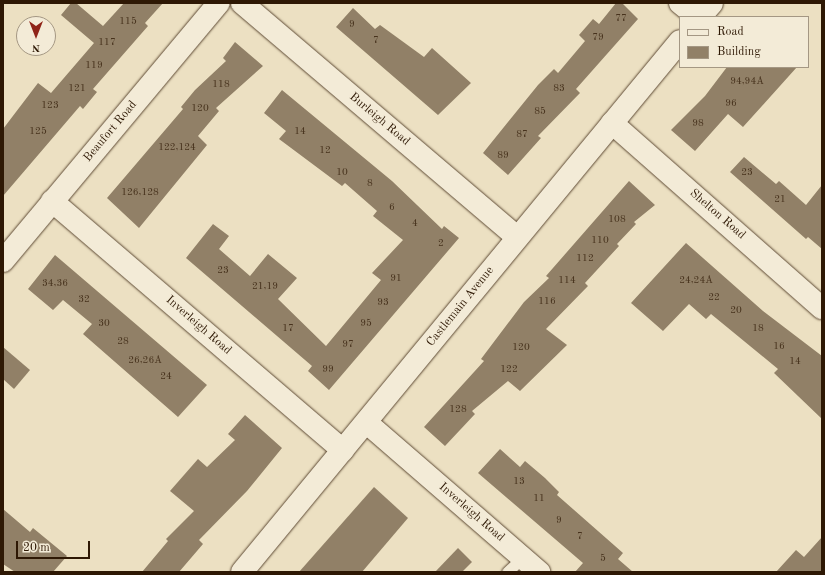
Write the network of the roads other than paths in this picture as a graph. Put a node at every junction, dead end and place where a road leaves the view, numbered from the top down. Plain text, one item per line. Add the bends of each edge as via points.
1 (219, 3) edge
2 (242, 3) edge
3 (680, 3) edge
4 (712, 3) edge
5 (696, 16) edge
6 (701, 16) edge
7 (679, 43) edge
8 (612, 123) junction
9 (52, 201) junction
10 (517, 237) junction
11 (3, 261) edge
12 (822, 308) edge
13 (367, 423) junction
14 (343, 450) junction
15 (515, 565) edge
16 (242, 572) edge
17 (539, 572) edge

1 - 9 street, Beaufort Road
2 - 10 street, Burleigh Road
3 - 5 street
4 - 6 street
7 - 8 street, Castlemain Avenue
8 - 10 street, Castlemain Avenue
8 - 12 street, Shelton Road
9 - 11 street, Beaufort Road
9 - 14 street, Inverleigh Road
10 - 13 street, Castlemain Avenue
13 - 14 street, Castlemain Avenue
13 - 15 street, Inverleigh Road
14 - 16 street, Castlemain Avenue
15 - 17 street, Inverleigh Road

